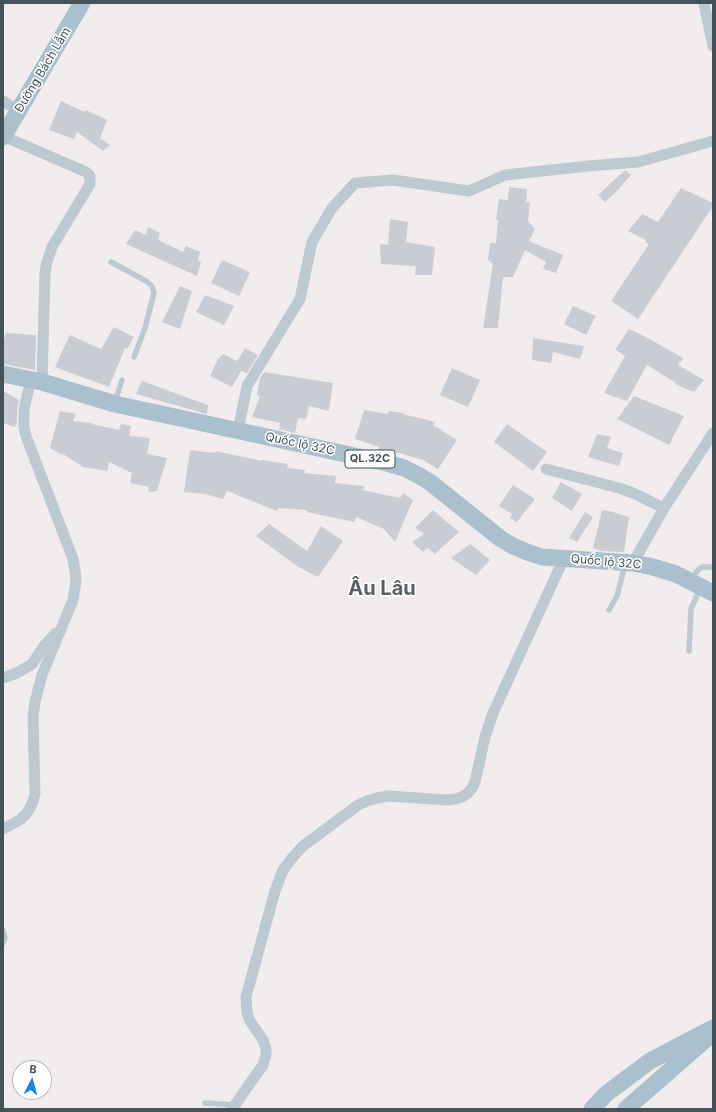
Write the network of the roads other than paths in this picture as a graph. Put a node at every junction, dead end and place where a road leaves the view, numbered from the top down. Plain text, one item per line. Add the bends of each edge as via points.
1 (82, 3) edge
2 (704, 3) edge
3 (713, 46) edge
4 (3, 101) edge
5 (18, 110) junction
6 (3, 136) edge
7 (713, 141) edge
8 (111, 262) dead end
9 (134, 357) dead end
10 (3, 374) edge
11 (122, 380) dead end
12 (36, 381) junction
13 (115, 404) junction
14 (238, 431) junction
15 (713, 433) edge
16 (546, 469) dead end
17 (664, 508) junction
18 (564, 558) junction
19 (629, 563) junction
20 (713, 567) edge
21 (701, 587) edge
22 (609, 610) dead end
23 (61, 628) junction
24 (689, 651) dead end
25 (3, 678) edge
26 (3, 830) edge
27 (3, 930) edge
28 (3, 943) edge
29 (713, 1028) edge
30 (713, 1032) edge
31 (205, 1104) dead end
32 (234, 1107) edge
33 (592, 1109) edge
34 (626, 1109) edge

1 - 5 main road, Đường Bách Lẫm
2 - 3 street
4 - 5 street
5 - 6 main road, Đường Bách Lẫm
6 - 12 street via 90,176 90,184 52,247 46,262
7 - 14 street via 638,162 505,175 469,191 393,180 355,183 332,208 312,242 300,299 248,386
8 - 9 lane via 146,281 152,286 154,293
10 - 12 main road, Quốc lộ 32C / QL.32C
11 - 13 lane
12 - 13 main road, Quốc lộ 32C / QL.32C
12 - 23 street via 24,409 26,436 75,570 74,596
13 - 14 main road, Quốc lộ 32C / QL.32C
14 - 18 main road, Quốc lộ 32C / QL.32C via 404,468 431,483 512,546 542,556
15 - 17 street
16 - 17 street via 619,488
17 - 19 street
18 - 19 main road, Quốc lộ 32C / QL.32C
18 - 32 street via 493,713 475,782 468,793 455,800 388,796 367,801 303,846 283,870 246,997 247,1013 263,1040 266,1055 263,1065
19 - 21 main road, Quốc lộ 32C / QL.32C via 676,574
19 - 22 lane
20 - 21 lane via 702,567 698,570
21 - 24 lane via 691,609
23 - 25 street via 32,664
23 - 26 street via 42,675 35,702 33,801 20,820
27 - 28 lane
29 - 33 main road via 650,1061 606,1094
30 - 34 main road
31 - 32 lane

